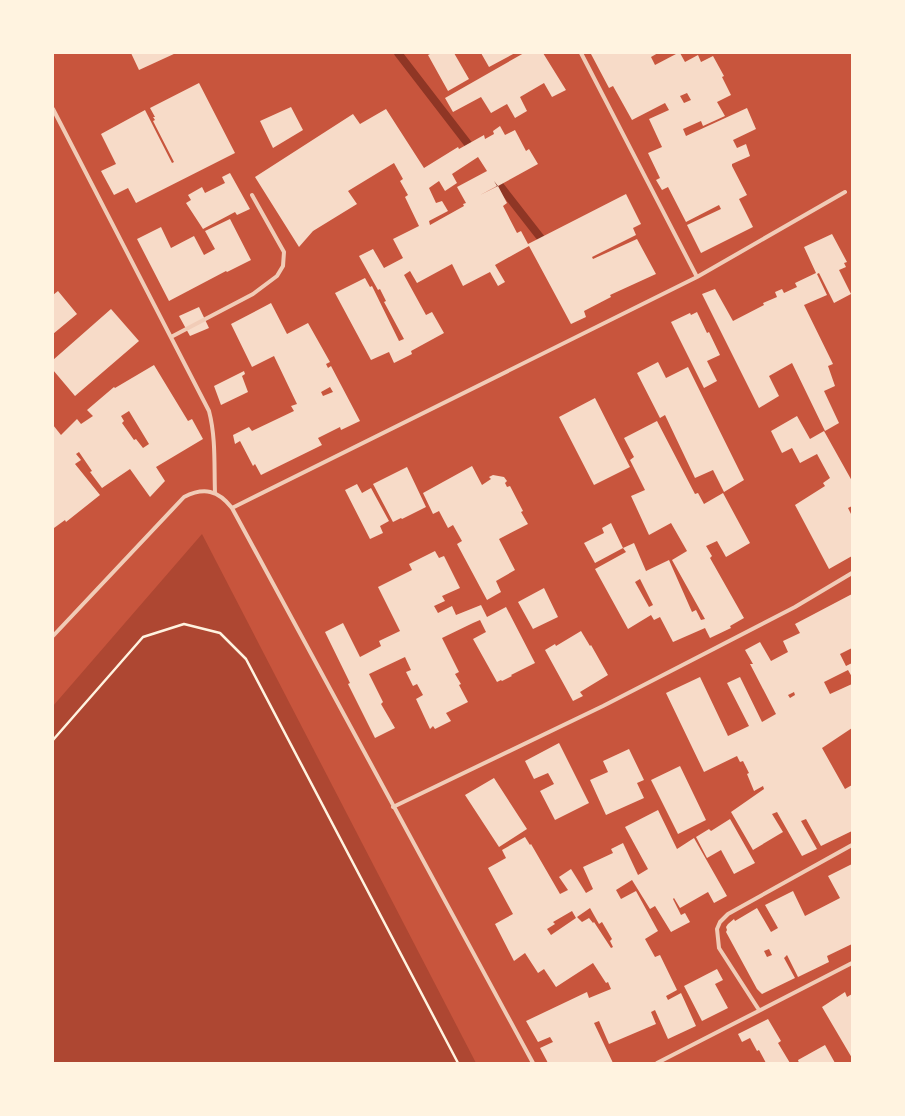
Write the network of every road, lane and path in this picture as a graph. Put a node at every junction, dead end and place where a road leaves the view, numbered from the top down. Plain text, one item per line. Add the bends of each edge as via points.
1 (581, 53) edge
2 (53, 109) edge
3 (845, 192) dead end
4 (252, 195) dead end
5 (697, 277) junction
6 (171, 336) junction
7 (214, 493) junction
8 (232, 508) junction
9 (852, 573) edge
10 (53, 636) edge
11 (53, 740) edge
12 (393, 807) junction
13 (852, 846) edge
14 (852, 963) edge
15 (759, 1010) junction
16 (458, 1063) edge
17 (533, 1063) edge
18 (657, 1063) edge

1 - 5 street
2 - 6 street
3 - 5 street
4 - 6 street via 284,252 283,266 277,276 254,294
5 - 8 street
6 - 7 street via 209,411 213,425
7 - 8 street via 225,498
7 - 10 street via 194,492 184,497
8 - 12 street
9 - 12 street via 795,607 610,703
11 - 16 path via 143,637 184,624 220,633 246,659
12 - 17 street
13 - 15 street via 734,911 720,922 717,929 719,948
14 - 15 street
15 - 18 street

